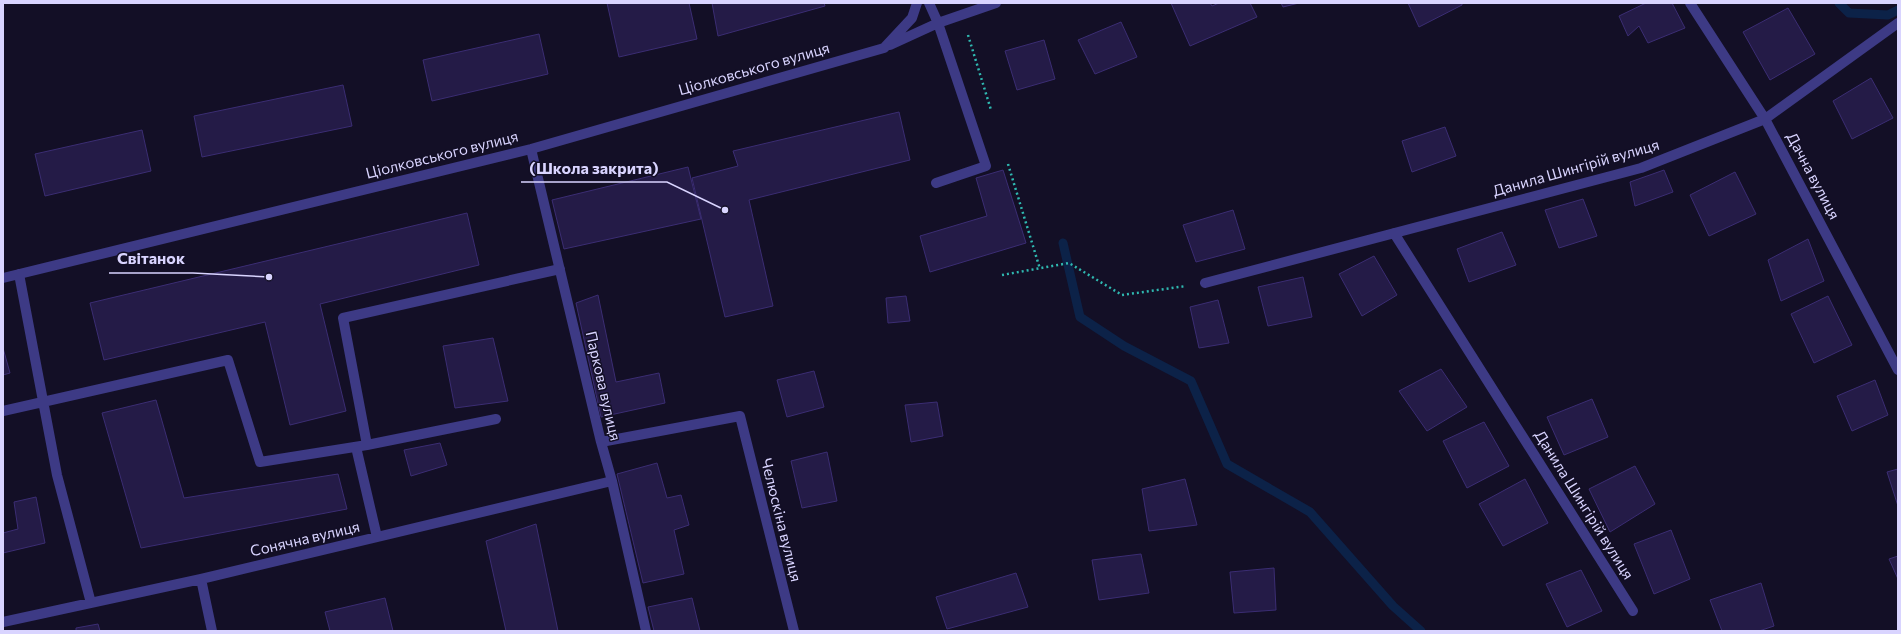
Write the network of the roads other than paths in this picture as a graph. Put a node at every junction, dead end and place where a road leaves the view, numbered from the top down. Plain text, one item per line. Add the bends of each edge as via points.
1 (917, 3) edge
2 (929, 3) edge
3 (996, 3) edge
4 (1690, 3) edge
5 (1898, 22) edge
6 (938, 23) junction
7 (884, 48) junction
8 (1765, 119) junction
9 (532, 149) junction
10 (936, 183) dead end
11 (1394, 233) junction
12 (560, 269) junction
13 (19, 274) junction
14 (3, 278) edge
15 (1205, 283) road end
16 (1898, 370) edge
17 (43, 403) junction
18 (3, 411) edge
19 (496, 419) dead end
20 (601, 442) junction
21 (367, 445) junction
22 (356, 447) junction
23 (612, 481) junction
24 (377, 537) junction
25 (201, 579) junction
26 (91, 603) junction
27 (1633, 611) dead end
28 (3, 622) edge
29 (212, 631) edge
30 (646, 631) edge
31 (794, 631) edge

1 - 7 street via 912,18
2 - 6 street
3 - 6 street, Ціолковського вулиця
4 - 8 street, Дачна вулиця
5 - 8 street, Данила Шингірій вулиця
6 - 7 street, Ціолковського вулиця
6 - 10 street via 986,166
7 - 9 street, Ціолковського вулиця
8 - 11 street, Данила Шингірій вулиця via 1641,168
8 - 16 street, Дачна вулиця
9 - 12 street, Паркова вулиця
9 - 13 street, Ціолковського вулиця
11 - 15 street, Данила Шингірій вулиця
11 - 27 street, Данила Шингірій вулиця
12 - 20 street, Паркова вулиця
12 - 21 street via 342,318
13 - 14 street, Ціолковського вулиця
13 - 17 street
17 - 18 street
17 - 22 street via 228,360 260,462
17 - 26 street via 56,475
19 - 21 street
20 - 23 street, Паркова вулиця
20 - 31 street, Челюскіна вулиця via 740,416
21 - 22 street
22 - 24 street
23 - 24 street, Сонячна вулиця
23 - 30 street, Паркова вулиця
24 - 25 street, Сонячна вулиця
25 - 26 street, Сонячна вулиця
25 - 29 street
26 - 28 street, Сонячна вулиця

